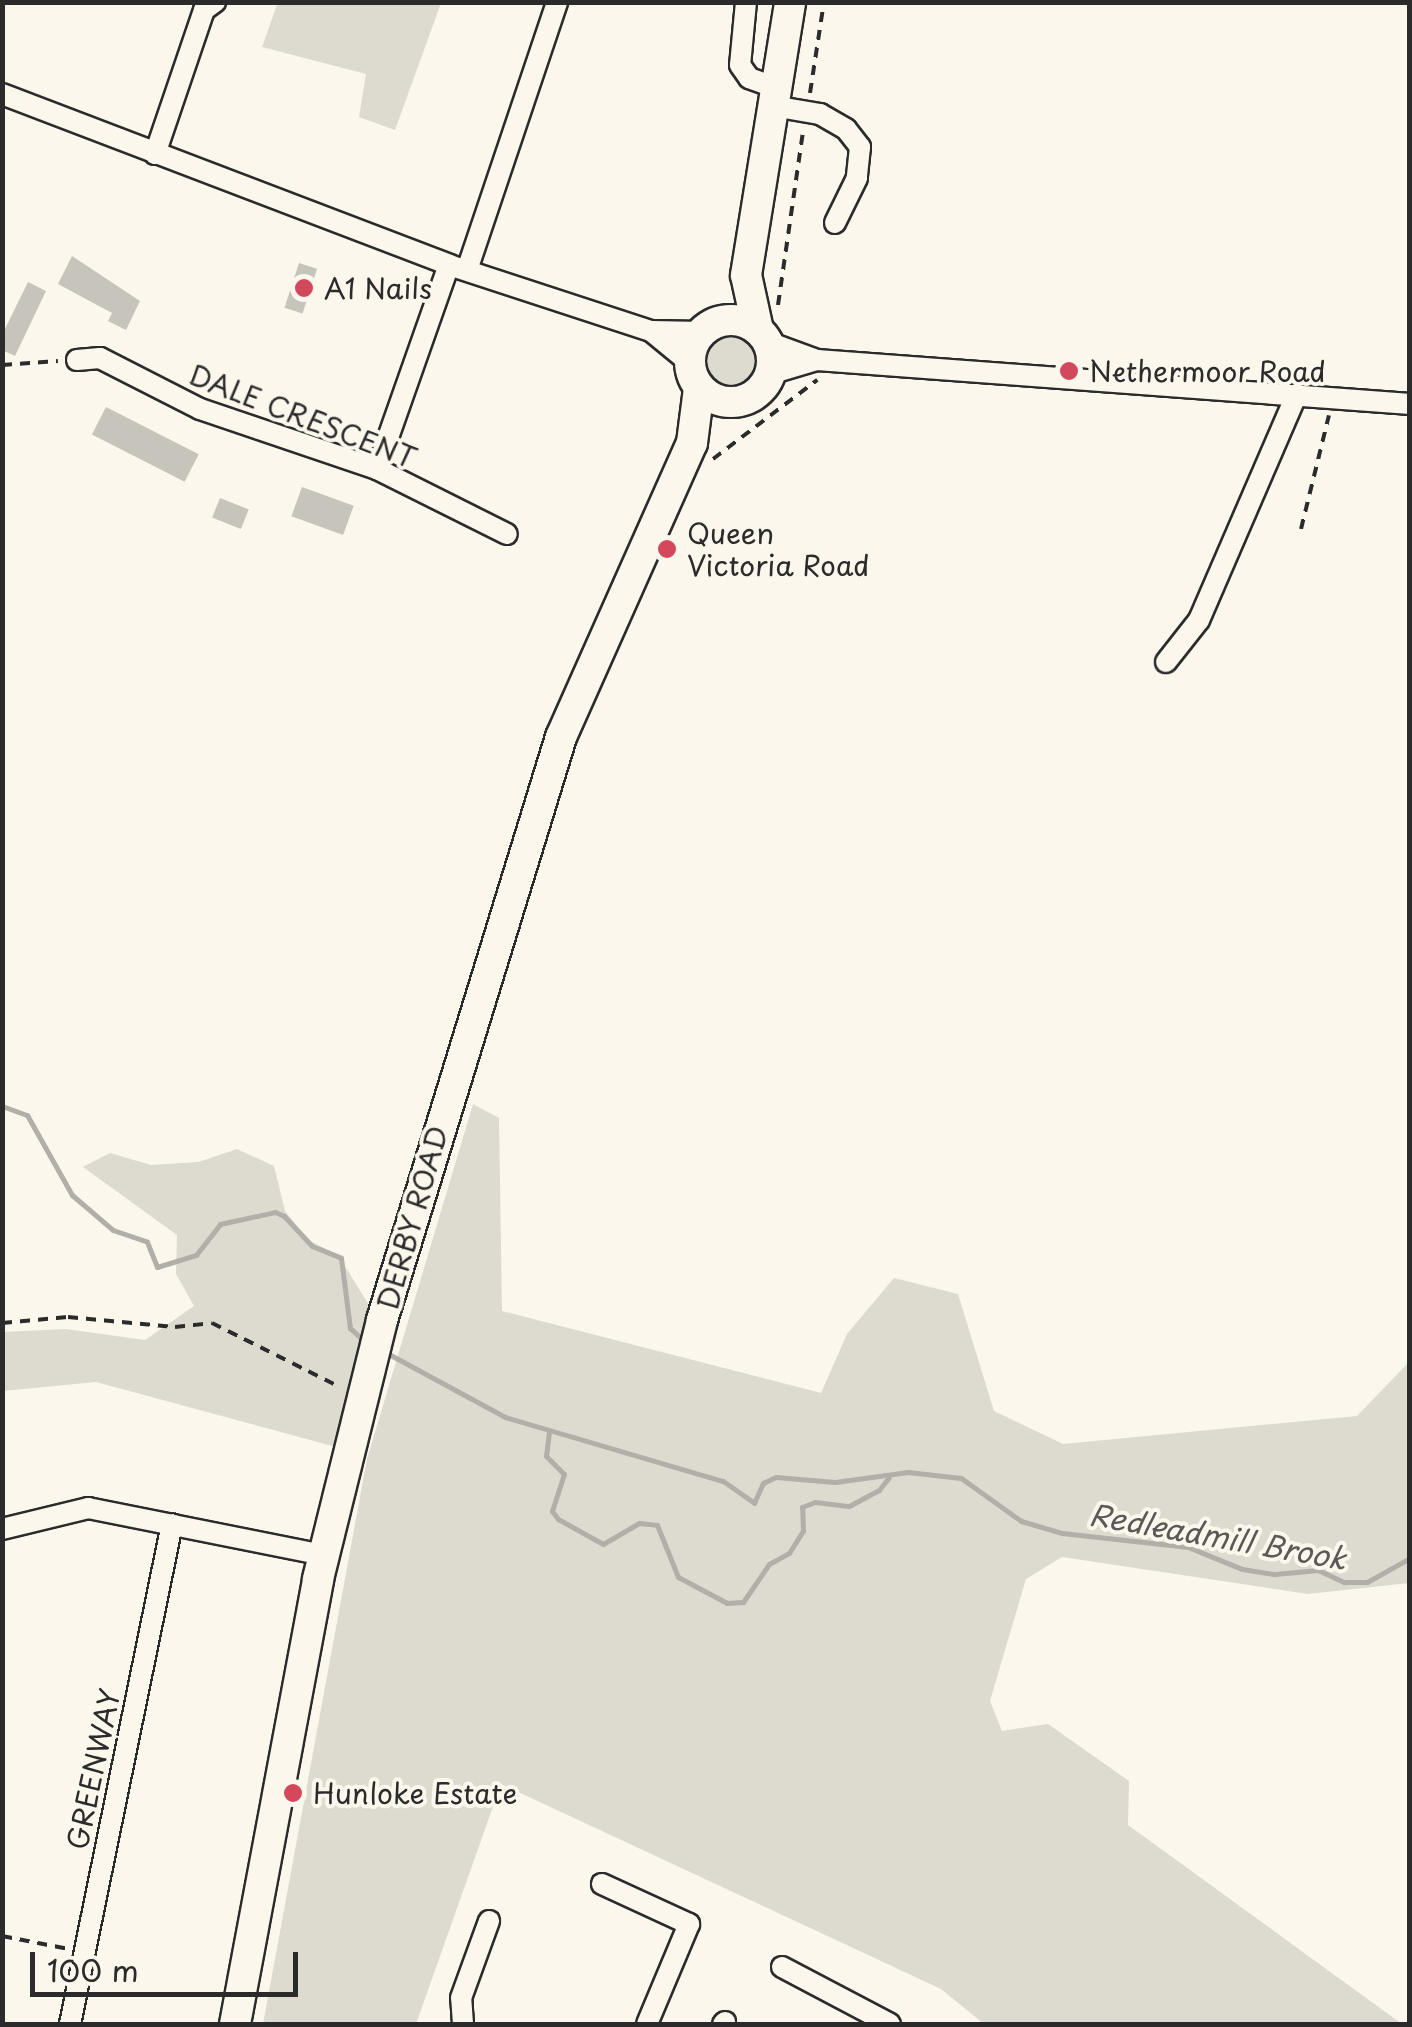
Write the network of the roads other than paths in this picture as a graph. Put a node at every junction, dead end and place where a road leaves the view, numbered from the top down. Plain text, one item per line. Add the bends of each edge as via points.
1 (557, 2) edge
2 (746, 2) edge
3 (790, 2) edge
4 (209, 6) edge
5 (2, 94) edge
6 (774, 97) junction
7 (155, 154) junction
8 (835, 223) dead end
9 (458, 268) junction
10 (746, 275) junction
11 (710, 327) junction
12 (768, 328) junction
13 (652, 331) junction
14 (77, 360) road end
15 (823, 366) junction
16 (770, 374) junction
17 (695, 375) junction
18 (1297, 394) junction
19 (735, 402) junction
20 (1410, 404) edge
21 (696, 457) junction
22 (377, 469) junction
23 (507, 534) dead end
24 (1166, 662) dead end
25 (172, 1524) junction
26 (2, 1530) edge
27 (324, 1555) junction
28 (602, 1884) dead end
29 (488, 1921) dead end
30 (782, 1967) dead end
31 (70, 2024) edge
32 (235, 2024) edge
33 (463, 2024) edge
34 (648, 2024) edge
35 (890, 2024) edge

1 - 9 street
2 - 6 street via 740,65
3 - 6 highway
4 - 7 street
5 - 7 street
6 - 8 street via 846,129 860,147 856,178
6 - 10 highway
7 - 9 street
9 - 13 street
9 - 22 street
10 - 11 highway
10 - 12 highway
11 - 12 highway via 738,321
11 - 13 street
11 - 17 highway
12 - 15 street
12 - 16 highway
13 - 17 street
14 - 22 street, DALE CRESCENT via 100,358 200,409
15 - 16 street
15 - 18 street
16 - 19 highway via 762,388
17 - 19 highway
17 - 21 highway, DERBY ROAD
18 - 20 street
18 - 24 street via 1199,620
19 - 21 highway, DERBY ROAD
21 - 27 highway, DERBY ROAD via 561,737 382,1320
22 - 23 street, DALE CRESCENT
25 - 26 street via 88,1508
25 - 27 street
25 - 31 street, GREENWAY
27 - 32 highway, DERBY ROAD
28 - 34 street via 689,1924
29 - 33 street via 460,1998
30 - 35 street

